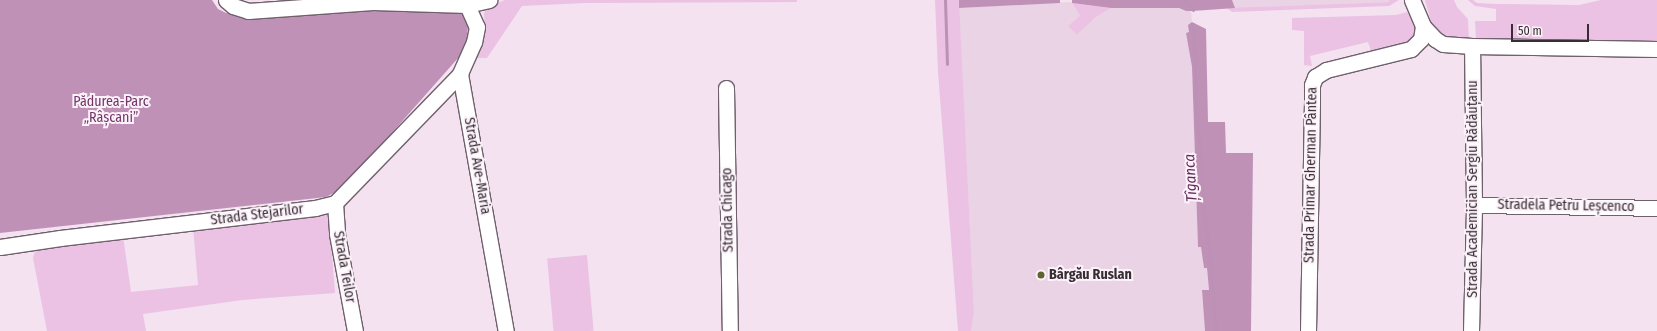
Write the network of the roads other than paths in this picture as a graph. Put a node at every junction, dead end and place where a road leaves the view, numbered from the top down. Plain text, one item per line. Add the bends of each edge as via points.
1 (226, 0) edge
2 (489, 0) edge
3 (1412, 0) edge
4 (467, 5) junction
5 (1423, 26) junction
6 (1472, 46) junction
7 (1657, 49) edge
8 (460, 74) junction
9 (726, 88) dead end
10 (335, 203) junction
11 (1474, 205) junction
12 (1657, 208) edge
13 (0, 248) edge
14 (355, 331) edge
15 (506, 331) edge
16 (730, 331) edge
17 (1308, 331) edge
18 (1472, 331) edge

1 - 4 street via 233,6 248,11 373,2
2 - 4 street
3 - 5 street
4 - 8 street via 477,27 474,42
5 - 6 street via 1443,44
5 - 17 street, Strada Primar Gherman Pântea via 1421,39 1411,48 1326,70 1315,77 1312,100
6 - 7 street
6 - 11 street, Strada Academician Sergiu Rădăuțanu
8 - 10 street
8 - 15 street, Strada Ave-Maria
9 - 16 street, Strada Chicago
10 - 13 street, Strada Stejarilor via 316,208
10 - 14 street, Strada Teilor via 337,234
11 - 12 street, Stradela Petru Leșcenco
11 - 18 street, Strada Academician Sergiu Rădăuțanu

